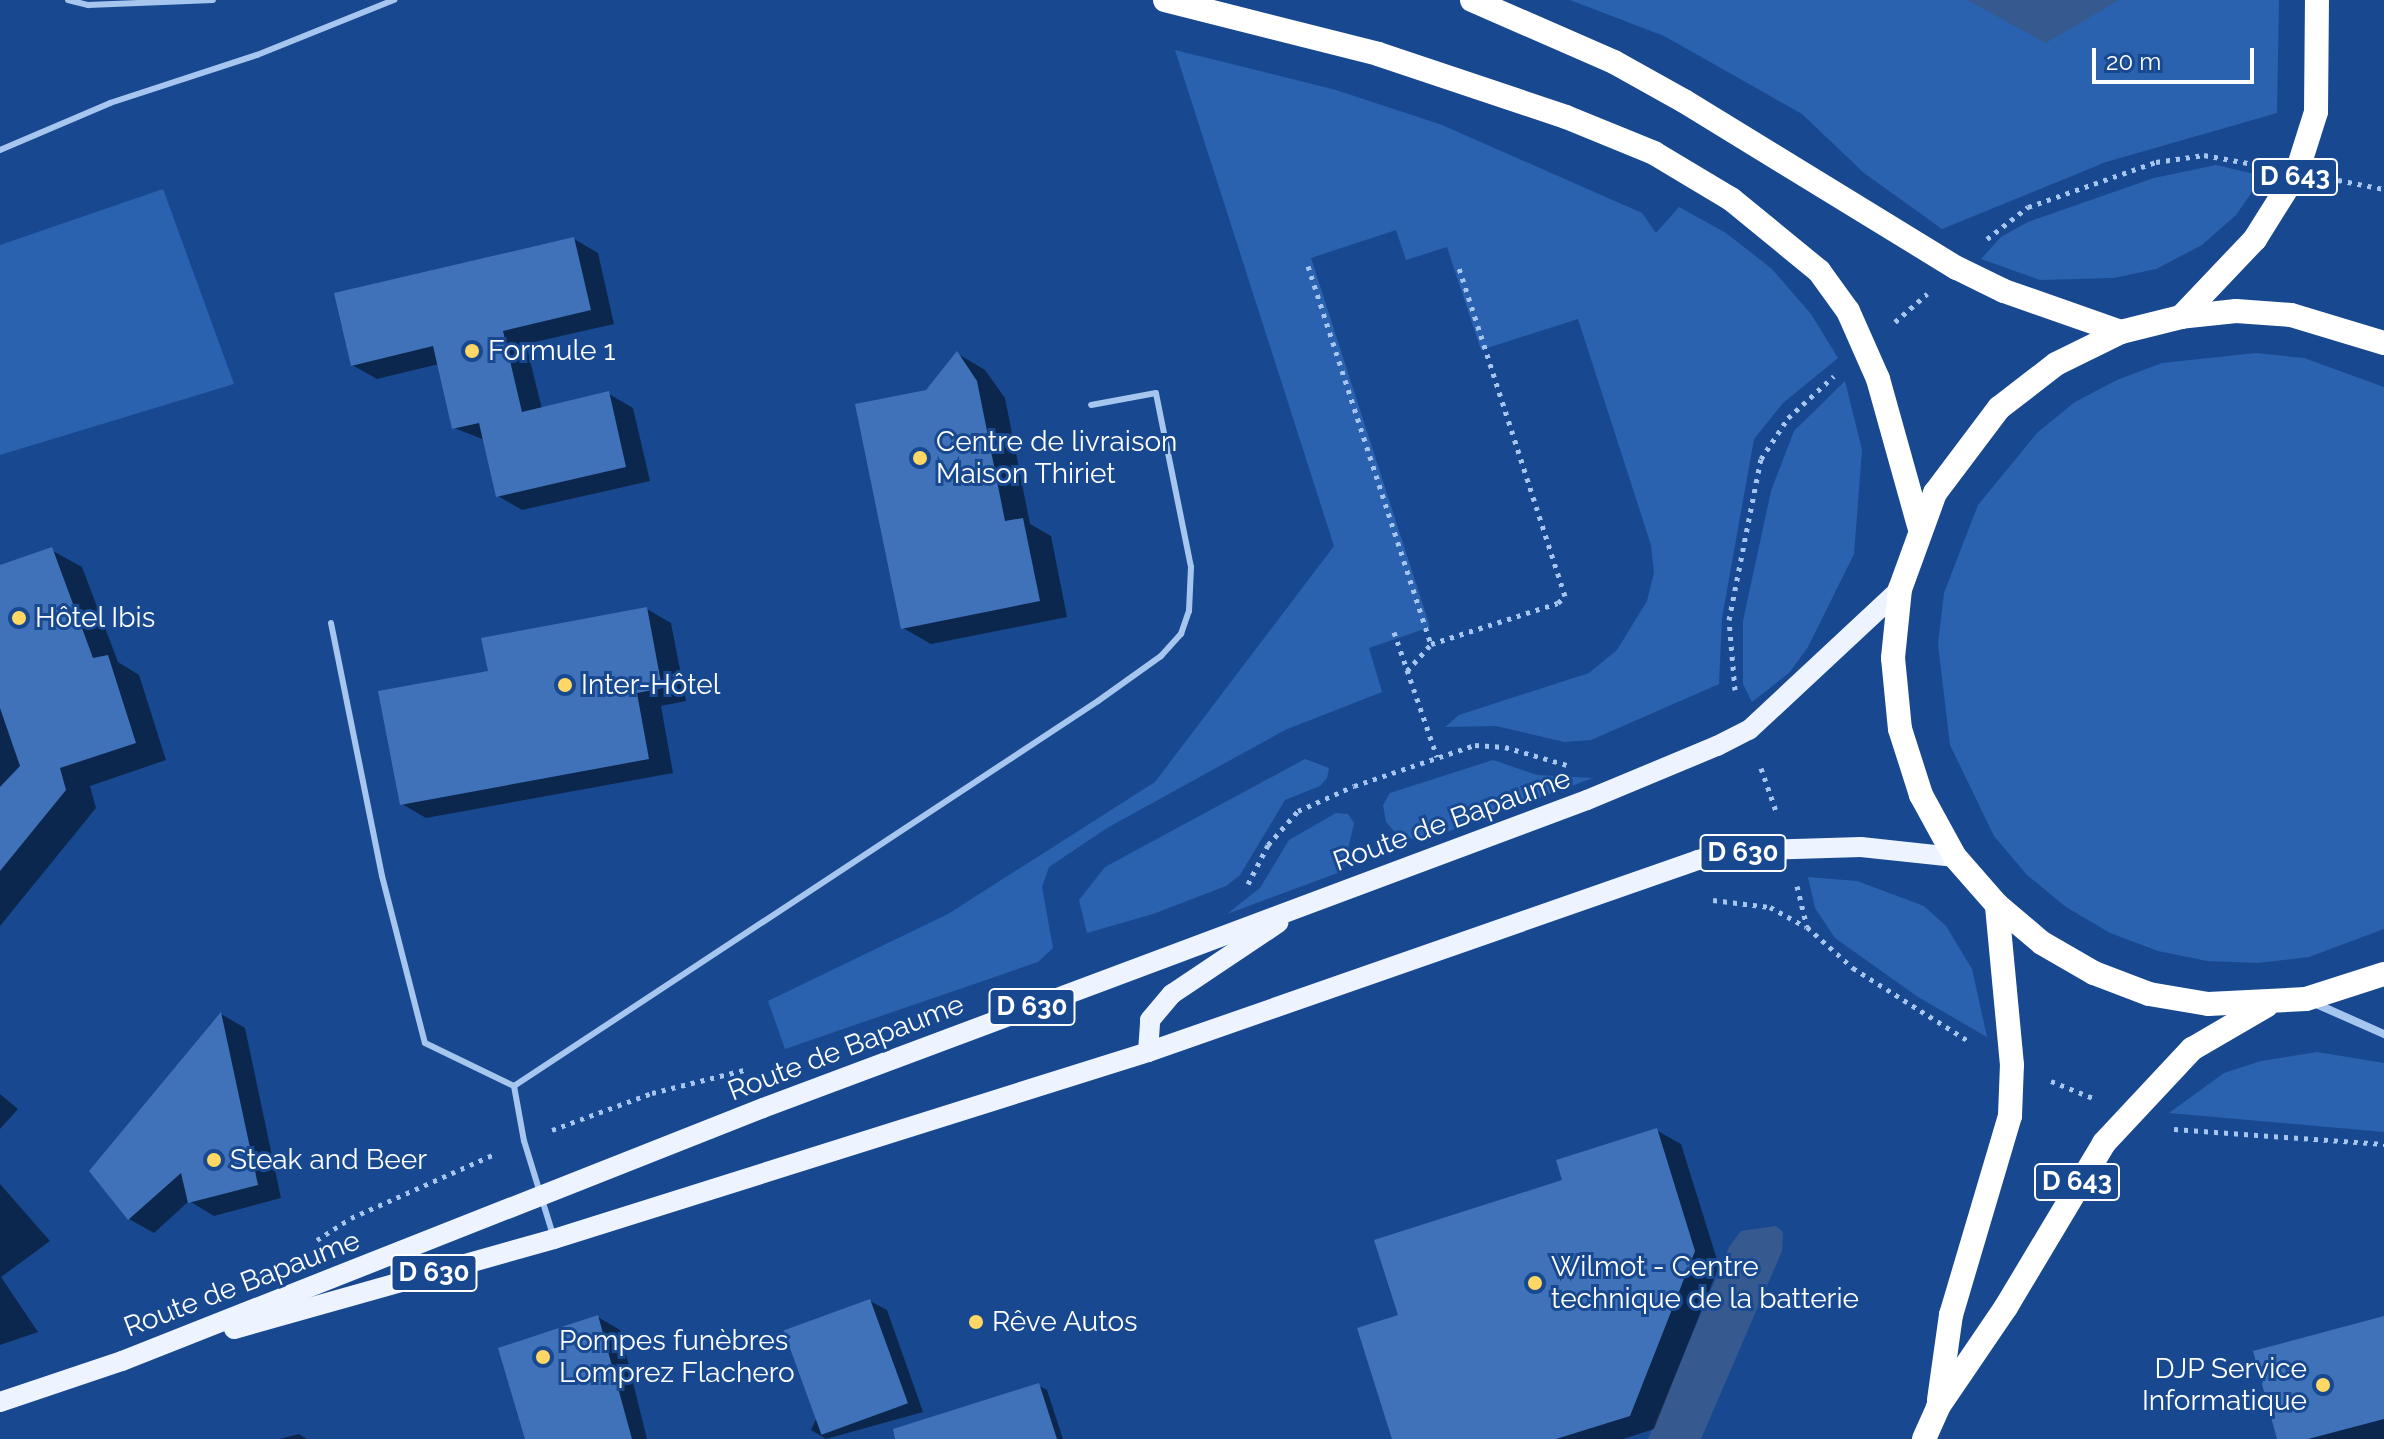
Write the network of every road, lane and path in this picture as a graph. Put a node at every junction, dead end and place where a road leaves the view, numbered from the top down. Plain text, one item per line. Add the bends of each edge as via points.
1 (68, 0) edge
2 (213, 0) edge
3 (394, 0) edge
4 (1165, 0) edge
5 (1472, 0) edge
6 (2317, 0) edge
7 (0, 150) edge
8 (2297, 172) junction
9 (2384, 189) edge
10 (1458, 264) dead end
11 (1308, 266) dead end
12 (1957, 268) junction
13 (2181, 317) junction
14 (2121, 332) junction
15 (2384, 343) edge
16 (1864, 349) junction
17 (1091, 405) dead end
18 (1919, 526) junction
19 (1900, 589) junction
20 (331, 623) dead end
21 (1394, 632) dead end
22 (1431, 644) junction
23 (1407, 671) junction
24 (1738, 699) dead end
25 (1437, 757) junction
26 (1578, 765) dead end
27 (1955, 857) junction
28 (1242, 889) dead end
29 (1308, 904) junction
30 (1997, 905) junction
31 (2384, 974) edge
32 (2306, 999) junction
33 (2268, 1005) junction
34 (2384, 1034) edge
35 (1148, 1052) junction
36 (754, 1068) dead end
37 (514, 1086) junction
38 (524, 1141) junction
39 (541, 1199) junction
40 (554, 1239) junction
41 (312, 1242) dead end
42 (122, 1361) junction
43 (0, 1402) edge
44 (1938, 1407) junction
45 (1924, 1439) edge

1 - 2 lane via 88,5
3 - 7 lane via 257,55 110,103
4 - 16 highway via 1378,54 1566,117 1654,153 1731,199 1819,271 1848,311
5 - 12 highway via 1614,62
6 - 8 highway, D 643 via 2316,112
8 - 9 path
8 - 12 path via 2204,155 2156,162 2028,207
8 - 13 highway, D 643 via 2255,239
10 - 22 path via 1565,596 1558,603
11 - 22 path
12 - 14 highway via 2004,291
12 - 16 path
13 - 14 highway
13 - 15 highway via 2236,311 2291,315
14 - 18 highway via 2056,364 1999,408 1953,463
16 - 18 highway via 1878,379
16 - 24 path via 1788,418 1761,459 1729,620 1730,676
17 - 37 lane via 1156,393 1191,567 1189,611 1181,634 1161,656 1098,701
18 - 19 highway
19 - 27 highway via 1893,658 1900,729 1921,795
19 - 29 main road, Route de Bapaume / D 630 via 1749,730 1587,800
20 - 37 lane via 382,876 425,1043
21 - 23 path
22 - 23 path
23 - 25 path
25 - 26 path via 1490,745
25 - 28 path via 1298,811 1274,836
27 - 30 highway
27 - 35 main road, Route de Bapaume / D 630 via 1861,847 1762,850 1698,860
29 - 35 main road via 1172,994 1150,1020
29 - 39 main road, Route de Bapaume / D 630 via 763,1108
30 - 33 highway via 2055,951 2149,994 2208,1004
30 - 44 highway, D 643 via 2012,1065 2010,1116 1951,1315
31 - 32 highway
32 - 33 highway
32 - 34 street
33 - 44 highway, D 643 via 2192,1049 2104,1143 2006,1307
35 - 40 main road, Route de Bapaume / D 630
36 - 38 path via 652,1093
37 - 38 lane
38 - 39 lane
38 - 41 path via 351,1218
39 - 40 lane
39 - 42 main road, Route de Bapaume / D 630
40 - 42 main road, Route de Bapaume / D 630
42 - 43 main road, D 630
44 - 45 highway, D 643

